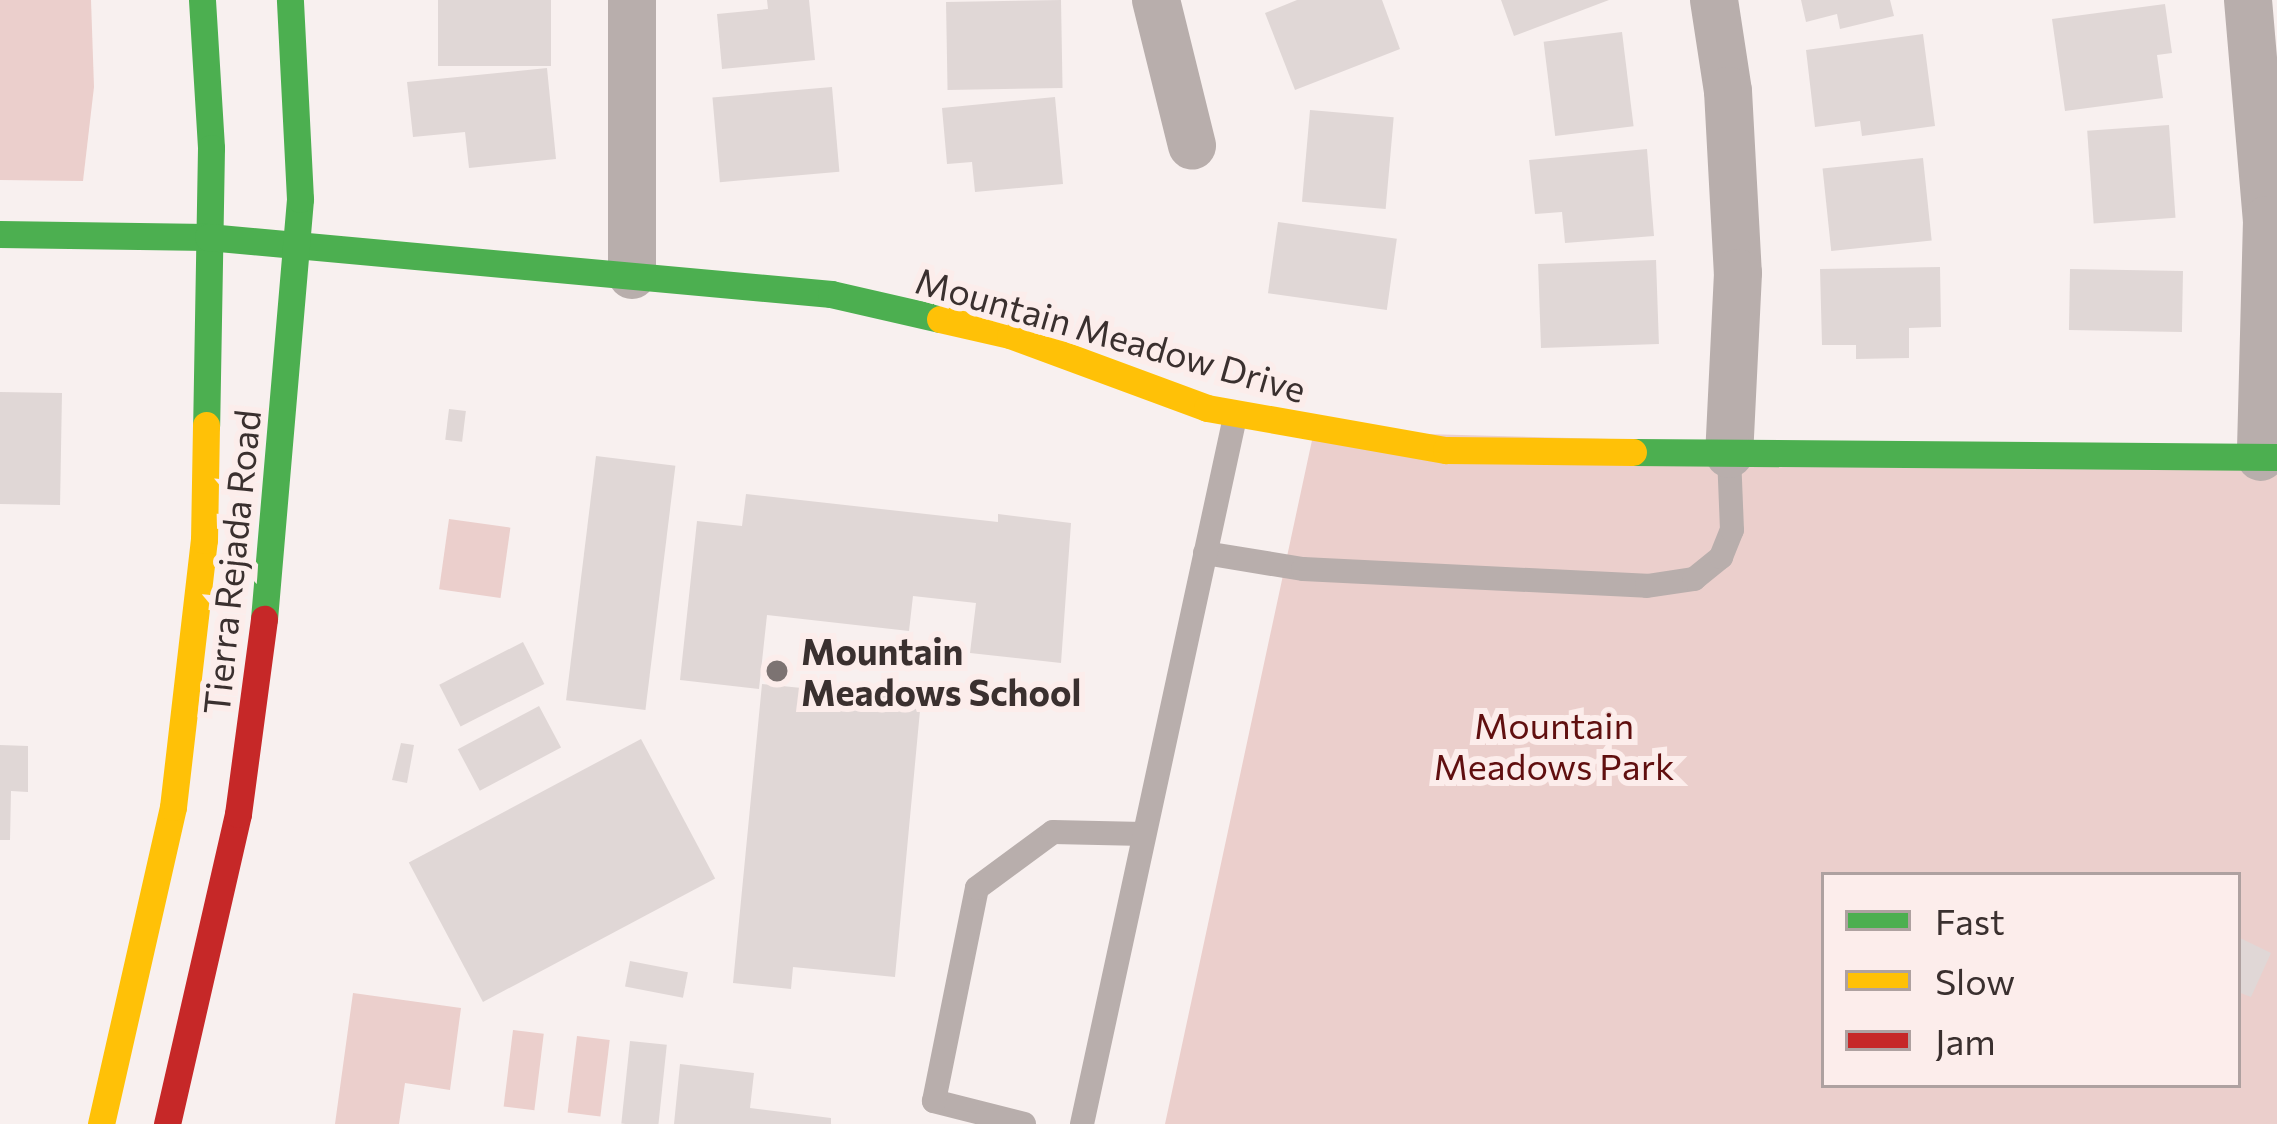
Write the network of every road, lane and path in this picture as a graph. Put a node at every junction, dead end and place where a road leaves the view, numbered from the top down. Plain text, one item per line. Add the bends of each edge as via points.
1 (202, 0) edge
2 (290, 0) edge
3 (632, 0) edge
4 (1156, 0) edge
5 (1714, 0) edge
6 (2248, 0) edge
7 (1192, 146) dead end
8 (0, 234) edge
9 (208, 237) junction
10 (297, 250) junction
11 (632, 275) junction
12 (1235, 414) junction
13 (1730, 454) junction
14 (2269, 457) edge
15 (1205, 554) junction
16 (1144, 834) junction
17 (101, 1124) edge
18 (167, 1124) edge
19 (1024, 1124) edge
20 (1082, 1124) edge

1 - 9 street, Tierra Rejada Road
2 - 10 street, Tierra Rejada Road
3 - 11 street
4 - 7 street
5 - 13 street via 1738,273
6 - 14 street via 2267,220
8 - 9 street, Mountain Meadow Drive
9 - 10 street, Mountain Meadow Drive
9 - 17 street, Tierra Rejada Road via 209,444 190,677 153,911
10 - 11 street, Mountain Meadow Drive
10 - 18 street, Tierra Rejada Road via 259,683 215,935
11 - 12 street, Mountain Meadow Drive via 831,294 963,322
12 - 13 street, Mountain Meadow Drive via 1511,456
12 - 15 lane
13 - 14 street, Mountain Meadow Drive
13 - 15 lane via 1732,530 1721,557 1694,579 1647,586 1418,575 1270,567
15 - 16 lane
16 - 19 lane via 1054,832 977,888 934,1101
16 - 20 lane

